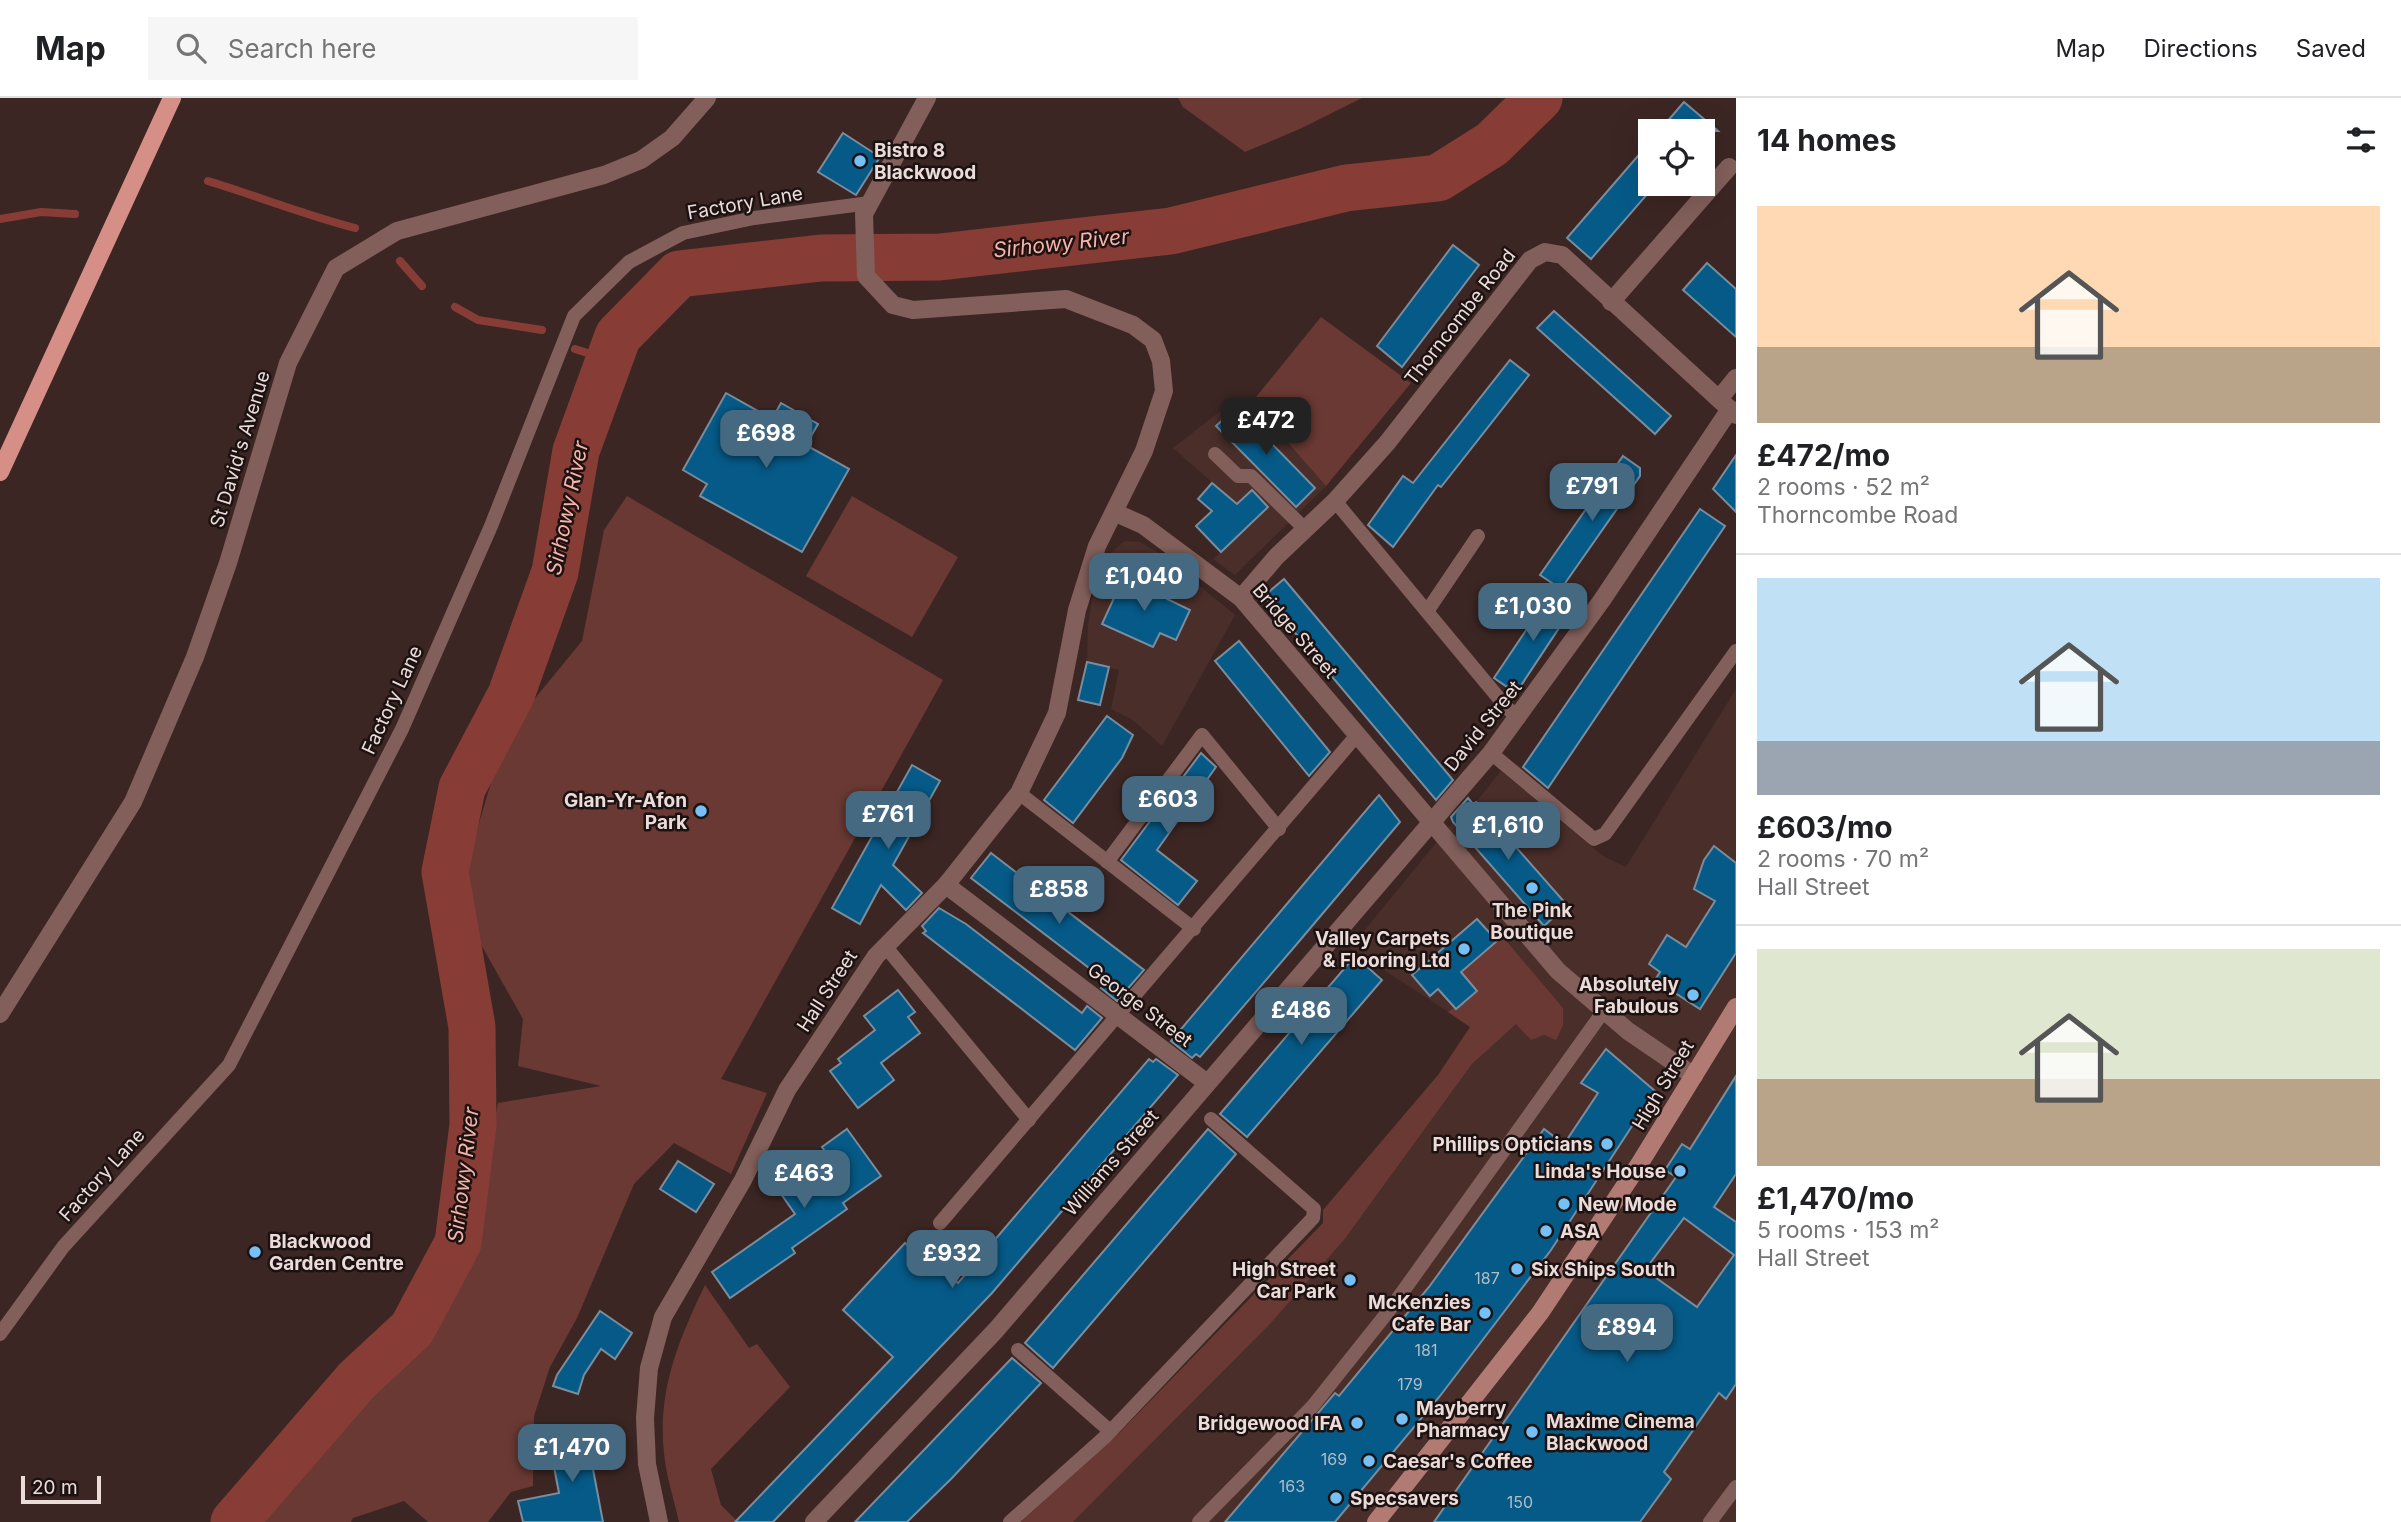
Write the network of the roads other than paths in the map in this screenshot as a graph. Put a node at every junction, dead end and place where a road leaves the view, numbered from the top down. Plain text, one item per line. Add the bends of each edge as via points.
1 (172, 98) edge
2 (707, 98) edge
3 (928, 98) edge
4 (1729, 167) dead end
5 (867, 208) junction
6 (1611, 302) junction
7 (1736, 378) edge
8 (1728, 408) edge
9 (1215, 454) dead end
10 (0, 472) edge
11 (1335, 501) junction
12 (1116, 513) junction
13 (1304, 528) junction
14 (1478, 536) dead end
15 (1241, 598) junction
16 (1428, 610) junction
17 (1736, 651) edge
18 (1519, 718) junction
19 (1357, 735) junction
20 (1492, 753) junction
21 (1019, 793) junction
22 (1430, 823) junction
23 (1279, 829) junction
24 (1107, 862) junction
25 (946, 885) junction
26 (1194, 929) junction
27 (885, 946) junction
28 (1736, 1007) edge
29 (1604, 1012) junction
30 (0, 1014) edge
31 (1118, 1014) junction
32 (1695, 1076) junction
33 (1208, 1083) junction
34 (1211, 1119) dead end
35 (1029, 1120) junction
36 (940, 1223) dead end
37 (0, 1334) edge
38 (1018, 1350) dead end
39 (1110, 1431) junction
40 (1736, 1487) edge
41 (659, 1522) edge
42 (814, 1522) edge
43 (1010, 1522) edge
44 (1199, 1522) edge
45 (1377, 1522) edge
46 (1710, 1522) edge

1 - 10 main road
2 - 30 street, St David's Avenue via 672,138 641,160 604,175 397,231 336,268 288,363 228,564 195,657 133,802
3 - 5 street
4 - 6 street
5 - 12 street via 866,276 893,305 913,310 1066,299 1133,326 1153,340 1164,391
5 - 37 lane, Factory Lane via 754,218 684,233 629,262 574,316 491,526 402,729 229,1065 62,1247
6 - 8 street, Thorncombe Road
6 - 11 street, Thorncombe Road via 1562,256 1545,252 1530,260 1387,443
7 - 8 street, David Street
8 - 18 street, David Street
9 - 13 lane via 1238,476 1251,476
11 - 13 street, Thorncombe Road
11 - 16 lane
12 - 15 street, Bridge Street via 1143,525
12 - 21 street, Hall Street via 1097,546 1077,610 1057,713
13 - 15 street, Thorncombe Road
14 - 16 lane
15 - 19 street, Bridge Street
16 - 18 lane
17 - 20 lane via 1605,834 1594,839
18 - 20 street, David Street
19 - 22 street, Bridge Street
19 - 23 lane
20 - 22 street, David Street
21 - 24 lane
21 - 25 street, Hall Street
22 - 29 street, Bridge Street via 1558,971
22 - 33 street, Williams Street
23 - 24 lane via 1202,734
23 - 26 lane
24 - 26 lane
25 - 27 street, Hall Street
25 - 31 street, George Street
26 - 31 lane
27 - 35 lane
27 - 41 street, Hall Street via 787,1090 743,1180 663,1317 649,1368 645,1418 647,1464
28 - 32 main road, High Street
29 - 32 street, Bridge Street
29 - 44 lane via 1383,1318 1312,1407
31 - 33 street, George Street
31 - 35 lane
32 - 45 main road, High Street via 1539,1314
33 - 42 street, Williams Street via 996,1330
34 - 39 lane via 1314,1209 1313,1218
35 - 36 lane
38 - 39 lane
39 - 43 lane
40 - 46 lane

